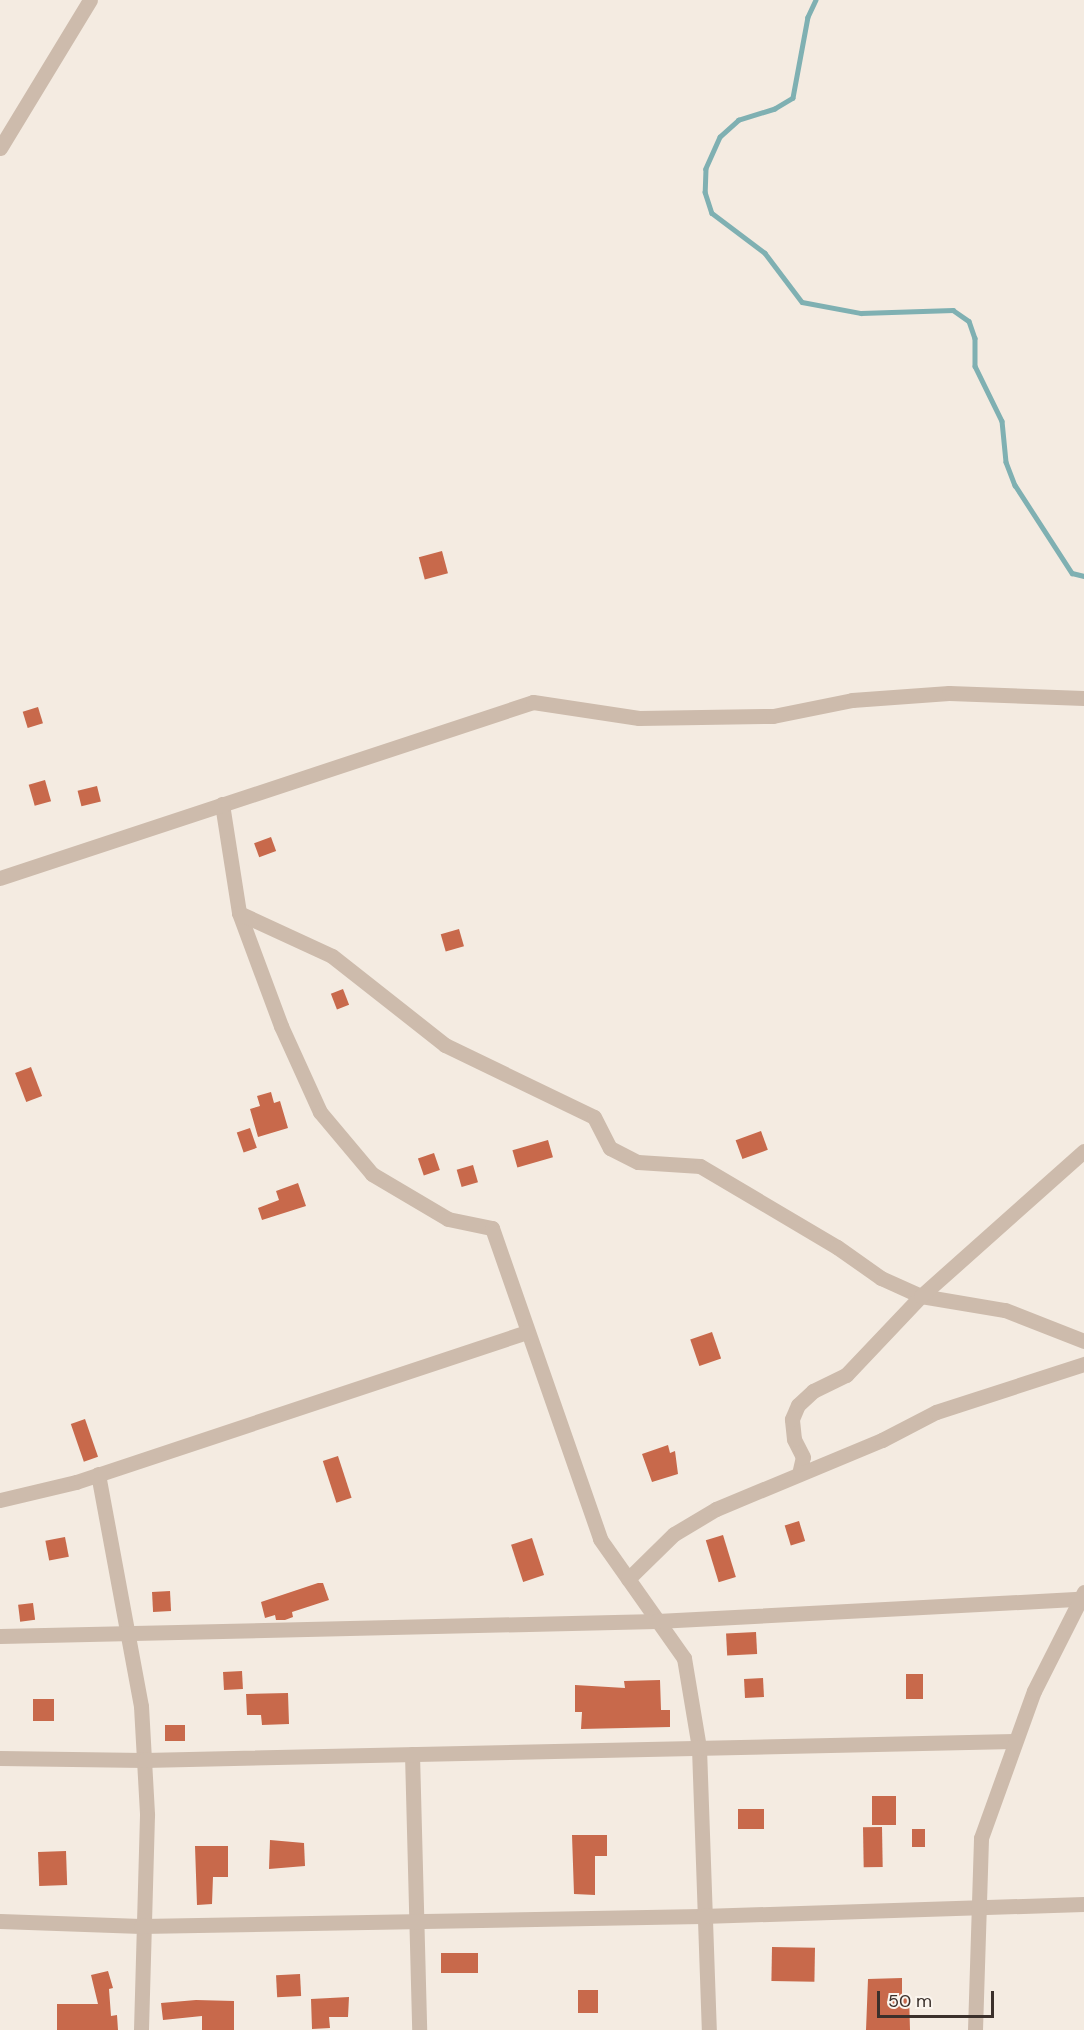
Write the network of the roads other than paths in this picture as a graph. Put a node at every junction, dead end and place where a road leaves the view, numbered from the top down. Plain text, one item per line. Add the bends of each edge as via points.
1 (90, 0) edge
2 (0, 148) edge
3 (1084, 698) edge
4 (222, 804) junction
5 (0, 878) edge
6 (239, 913) junction
7 (1084, 1151) edge
8 (921, 1296) junction
9 (526, 1332) junction
10 (1084, 1341) edge
11 (1084, 1364) edge
12 (98, 1474) junction
13 (798, 1474) junction
14 (0, 1500) edge
15 (628, 1579) junction
16 (1082, 1595) edge
17 (657, 1621) junction
18 (129, 1633) junction
19 (0, 1636) edge
20 (1014, 1741) junction
21 (699, 1748) junction
22 (412, 1754) junction
23 (0, 1758) edge
24 (144, 1760) junction
25 (1084, 1904) edge
26 (980, 1906) junction
27 (702, 1916) junction
28 (415, 1919) junction
29 (0, 1921) edge
30 (141, 1926) junction
31 (141, 2030) edge
32 (419, 2030) edge
33 (709, 2030) edge
34 (975, 2030) edge

1 - 2 street
3 - 4 street via 949,693 852,700 773,716 639,718 533,702
4 - 5 street
4 - 6 street
6 - 8 street via 332,956 445,1045 594,1117 610,1148 638,1162 700,1166 837,1247 881,1278
6 - 9 street via 281,1026 320,1112 372,1174 448,1219 492,1227
7 - 8 street
8 - 10 street via 1005,1310
8 - 13 street via 846,1375 813,1390 798,1405 792,1419 794,1439 803,1457
9 - 12 street
9 - 15 street via 600,1539
11 - 13 street via 936,1412 882,1440
12 - 14 street
12 - 18 street
13 - 15 street via 716,1509 674,1534
15 - 17 street
16 - 17 street
16 - 20 street
17 - 18 street
17 - 21 street via 684,1658
18 - 19 street
18 - 24 street via 141,1706
20 - 21 street
20 - 26 street via 981,1838
21 - 22 street
21 - 27 street
22 - 24 street
22 - 28 street
23 - 24 street
24 - 30 street via 147,1815
25 - 26 street
26 - 27 street
26 - 34 street
27 - 28 street
27 - 33 street
28 - 30 street
28 - 32 street
29 - 30 street
30 - 31 street

